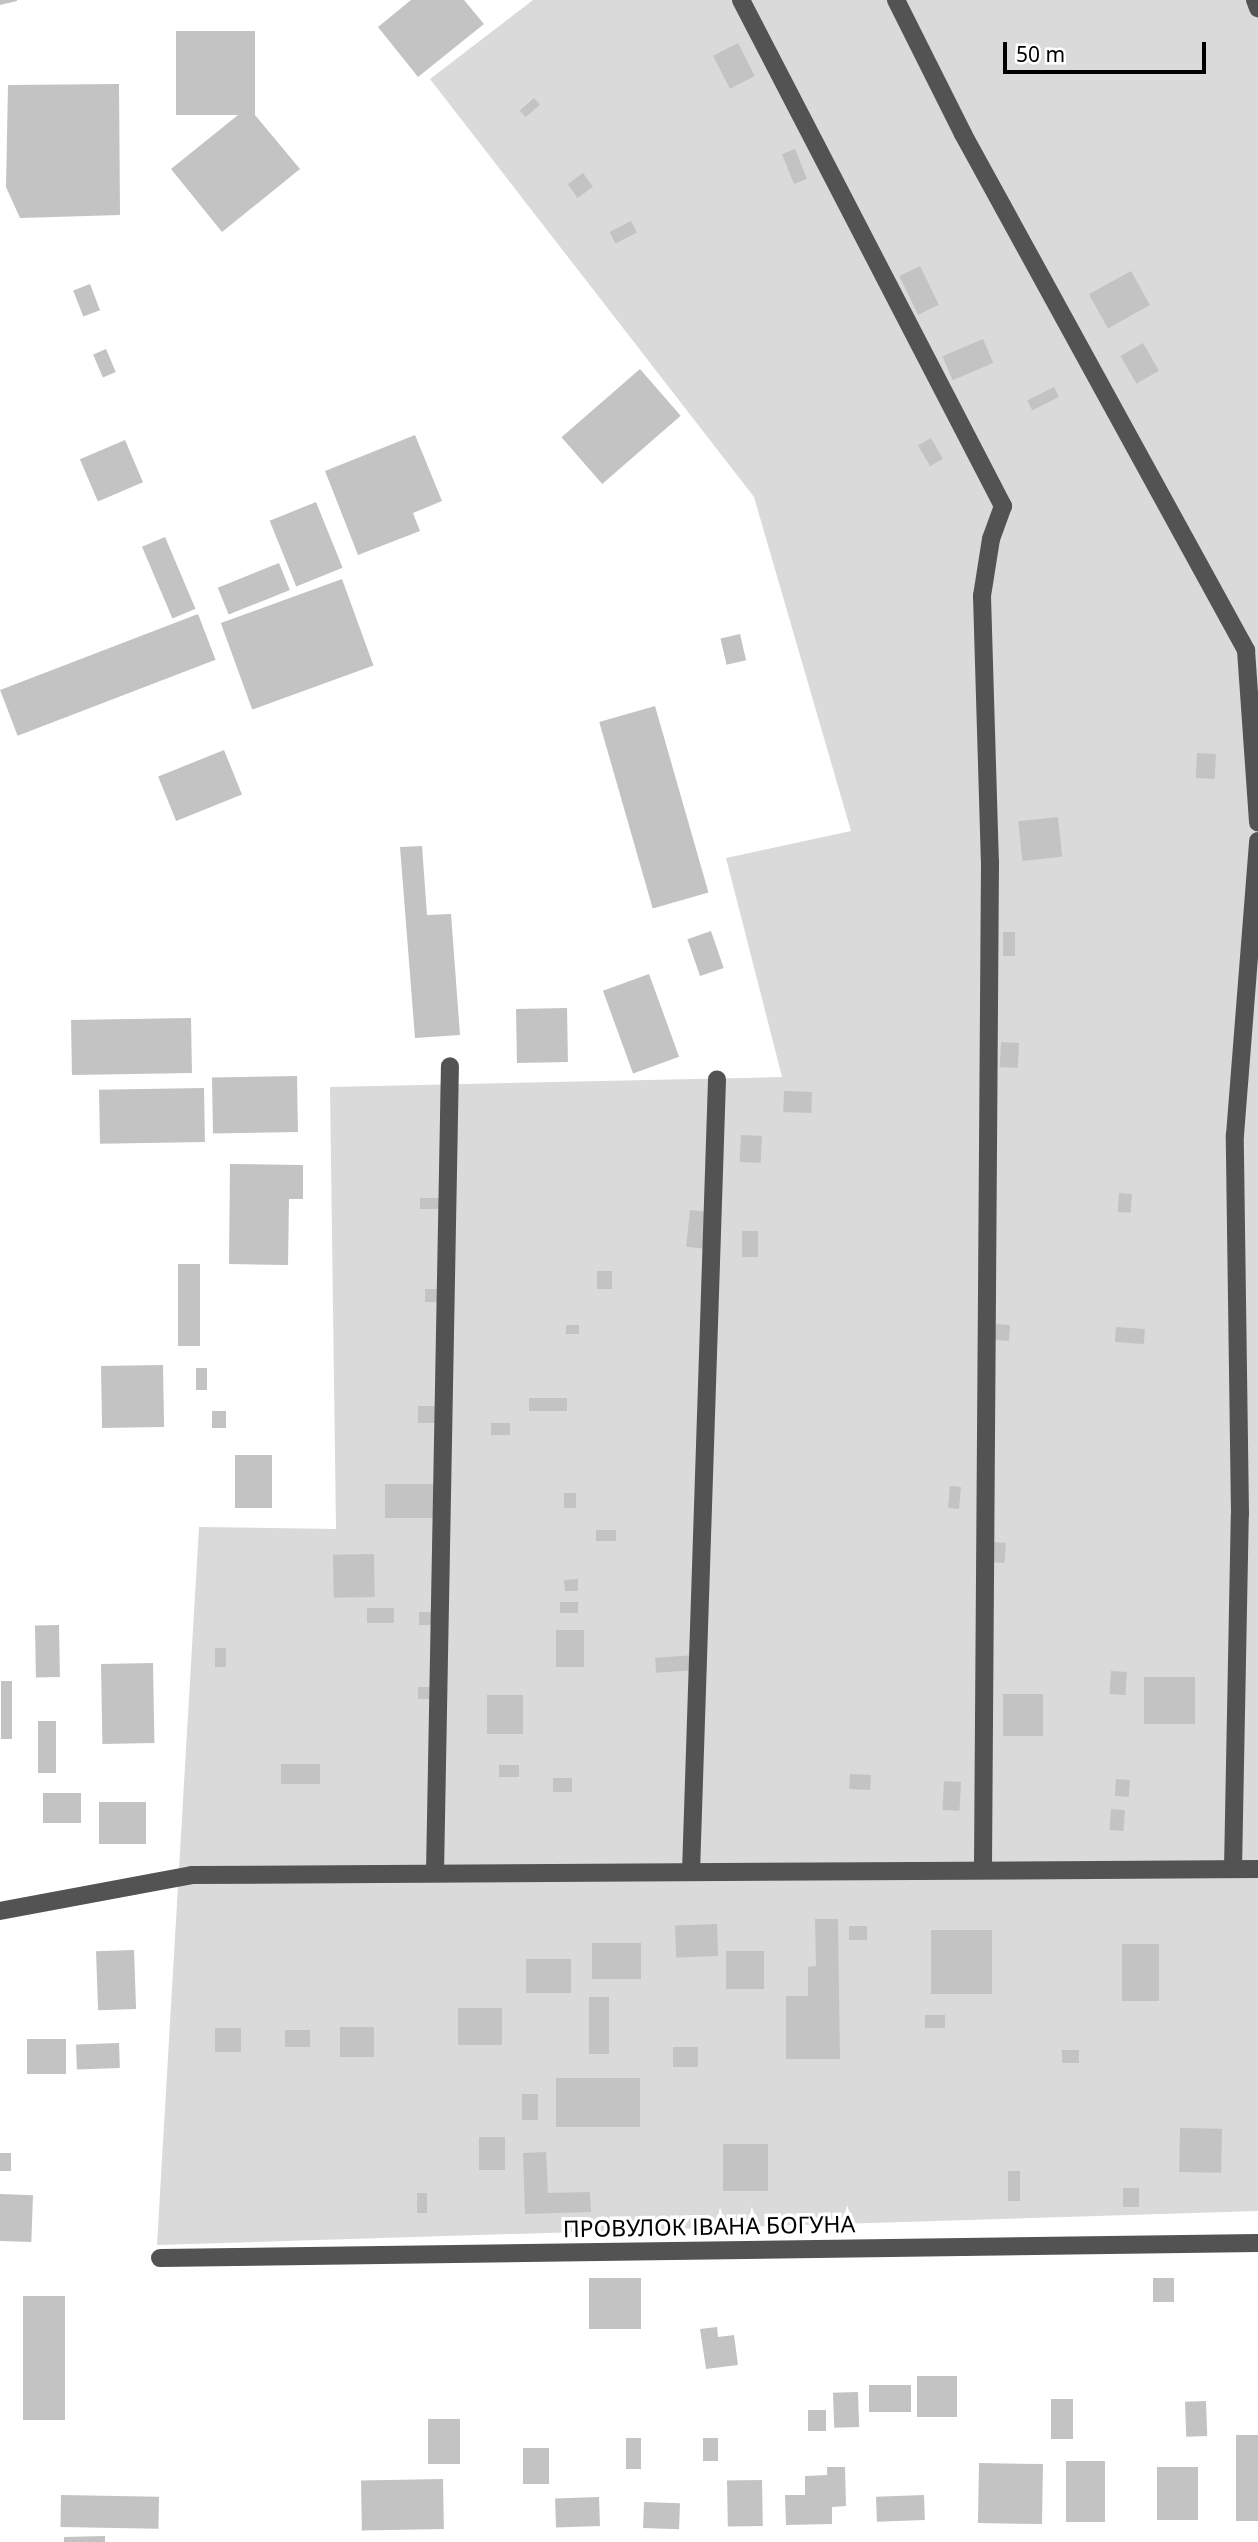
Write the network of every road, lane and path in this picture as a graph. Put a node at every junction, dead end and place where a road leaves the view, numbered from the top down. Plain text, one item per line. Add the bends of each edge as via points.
1 (741, 0) edge
2 (896, 0) edge
3 (1255, 0) edge
4 (1258, 8) edge
5 (1258, 823) edge
6 (1258, 841) edge
7 (450, 1066) dead end
8 (717, 1079) dead end
9 (1233, 1869) junction
10 (1258, 1869) edge
11 (983, 1870) junction
12 (691, 1872) junction
13 (435, 1873) junction
14 (0, 1911) edge
15 (1258, 2243) edge
16 (160, 2258) dead end

1 - 11 street via 1003,506 991,539 982,596 990,862 981,1608
2 - 5 street via 963,134 1246,650
3 - 4 street
6 - 9 street via 1235,1135 1240,1514
7 - 13 street
8 - 12 street
9 - 10 street
9 - 11 street
11 - 12 street
12 - 13 street
13 - 14 street via 192,1875
15 - 16 street, ПРОВУЛОК ІВАНА БОГУНА

